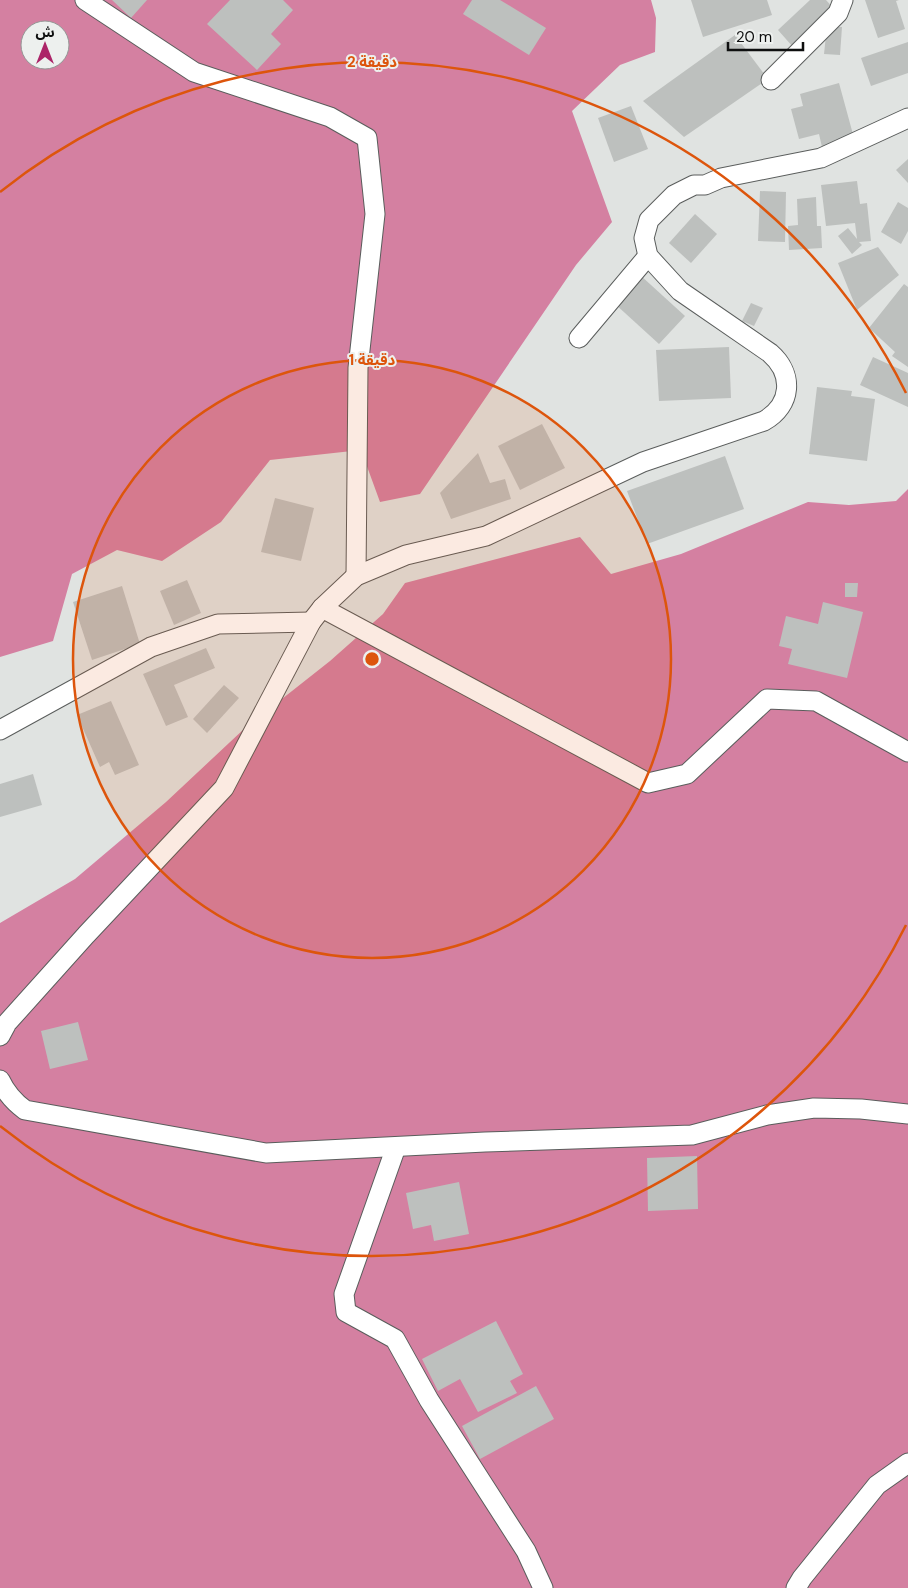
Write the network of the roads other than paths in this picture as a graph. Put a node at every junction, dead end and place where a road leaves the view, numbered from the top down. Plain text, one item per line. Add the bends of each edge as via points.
1 (84, 0) edge
2 (843, 0) edge
3 (771, 80) dead end
4 (908, 118) edge
5 (648, 256) junction
6 (579, 338) dead end
7 (356, 576) junction
8 (317, 615) junction
9 (0, 730) edge
10 (908, 752) edge
11 (0, 1036) edge
12 (0, 1080) edge
13 (908, 1114) edge
14 (396, 1146) junction
15 (908, 1463) edge
16 (543, 1588) edge
17 (796, 1588) edge

1 - 7 street via 194,72 330,117 367,138 375,214 358,368
2 - 3 street via 838,14
4 - 5 street via 821,158 721,178 705,185 694,185 674,195 649,220 644,238
5 - 6 street
5 - 7 street via 680,291 782,366 786,384 778,410 764,421 643,462 486,536 406,554
7 - 8 street
8 - 9 street via 218,624 184,635 151,647
8 - 10 street via 648,783 687,774 767,699 816,701
8 - 11 street via 224,788 86,935
12 - 14 street via 14,1102 25,1110 266,1153
13 - 14 street via 814,1108 767,1115 692,1134
14 - 16 street via 344,1294 346,1312 394,1339 429,1400 526,1551
15 - 17 street via 877,1485

